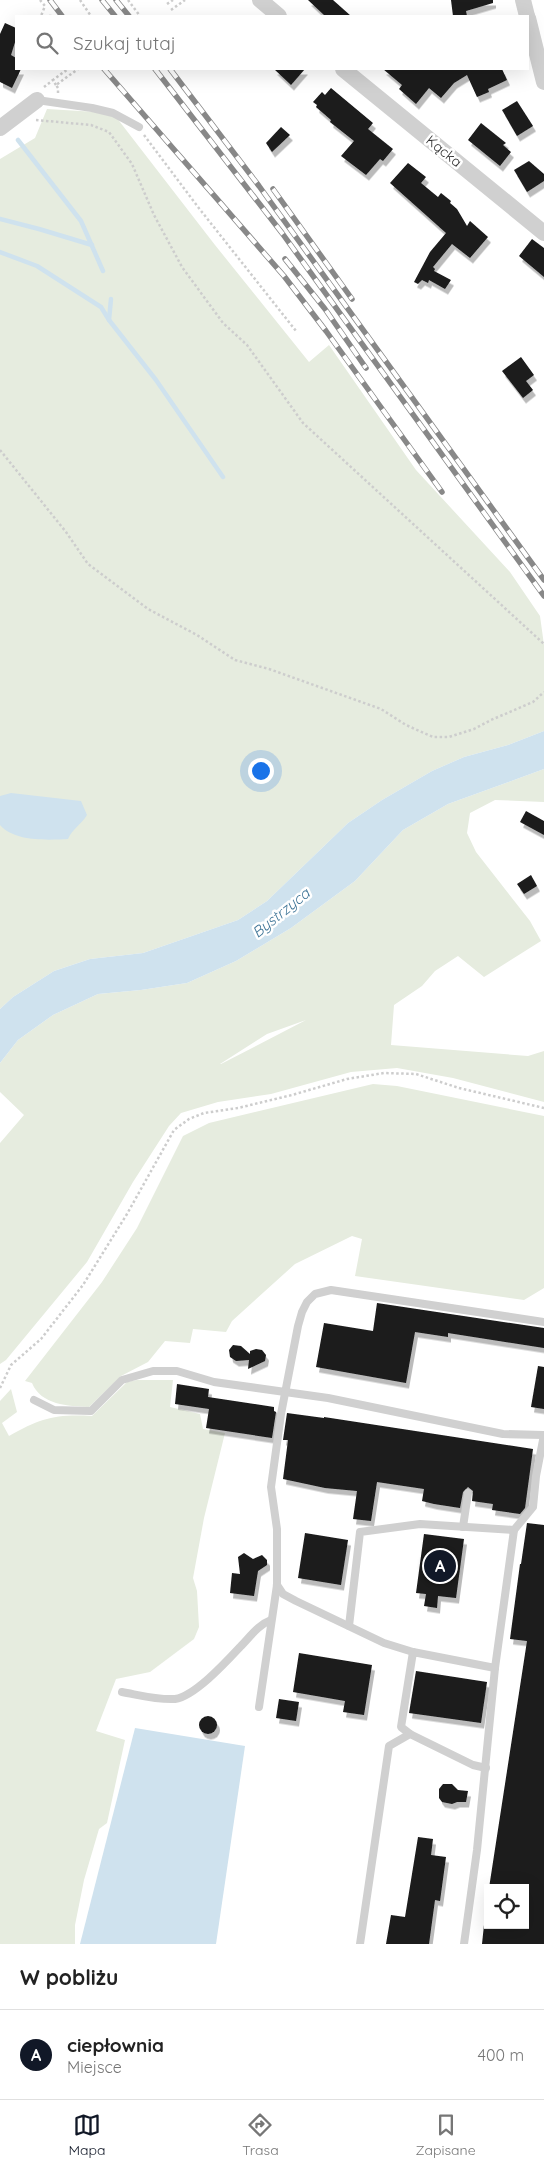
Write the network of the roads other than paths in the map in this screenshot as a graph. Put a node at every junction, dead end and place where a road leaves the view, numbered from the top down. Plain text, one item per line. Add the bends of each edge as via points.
1 (260, 0) edge
2 (523, 0) edge
3 (278, 15) edge
4 (527, 15) edge
5 (529, 21) edge
6 (344, 70) edge
7 (544, 82) edge
8 (37, 100) joint
9 (139, 127) road end
10 (0, 128) edge
11 (544, 233) edge
12 (544, 1322) edge
13 (285, 1392) junction
14 (34, 1400) dead end
15 (543, 1435) edge
16 (468, 1493) dead end
17 (463, 1527) junction
18 (514, 1530) junction
19 (277, 1586) junction
20 (271, 1620) junction
21 (349, 1626) junction
22 (413, 1652) junction
23 (496, 1668) junction
24 (122, 1692) dead end
25 (258, 1707) dead end
26 (410, 1734) junction
27 (486, 1768) junction
28 (360, 1944) edge
29 (464, 1944) edge

1 - 3 street
2 - 4 street
5 - 7 street
6 - 11 street, Kącka
8 - 9 lane via 113,113
8 - 10 street
12 - 13 lane via 344,1291 323,1291 315,1294 302,1312
13 - 14 lane via 214,1382 177,1371 153,1371 122,1380 91,1411 54,1410
13 - 15 lane via 409,1413 503,1434
13 - 19 lane via 271,1487 277,1529
15 - 18 lane via 533,1507
16 - 17 lane
17 - 18 lane
17 - 21 lane via 420,1524 360,1532
18 - 23 lane
19 - 20 lane
19 - 21 lane via 283,1594
20 - 24 lane via 261,1624 226,1662 195,1689 177,1698 162,1699
20 - 25 lane
21 - 22 lane via 384,1643
22 - 23 lane
22 - 26 lane via 401,1727
23 - 27 lane
26 - 27 lane via 473,1766
26 - 28 lane via 389,1746
27 - 29 lane

